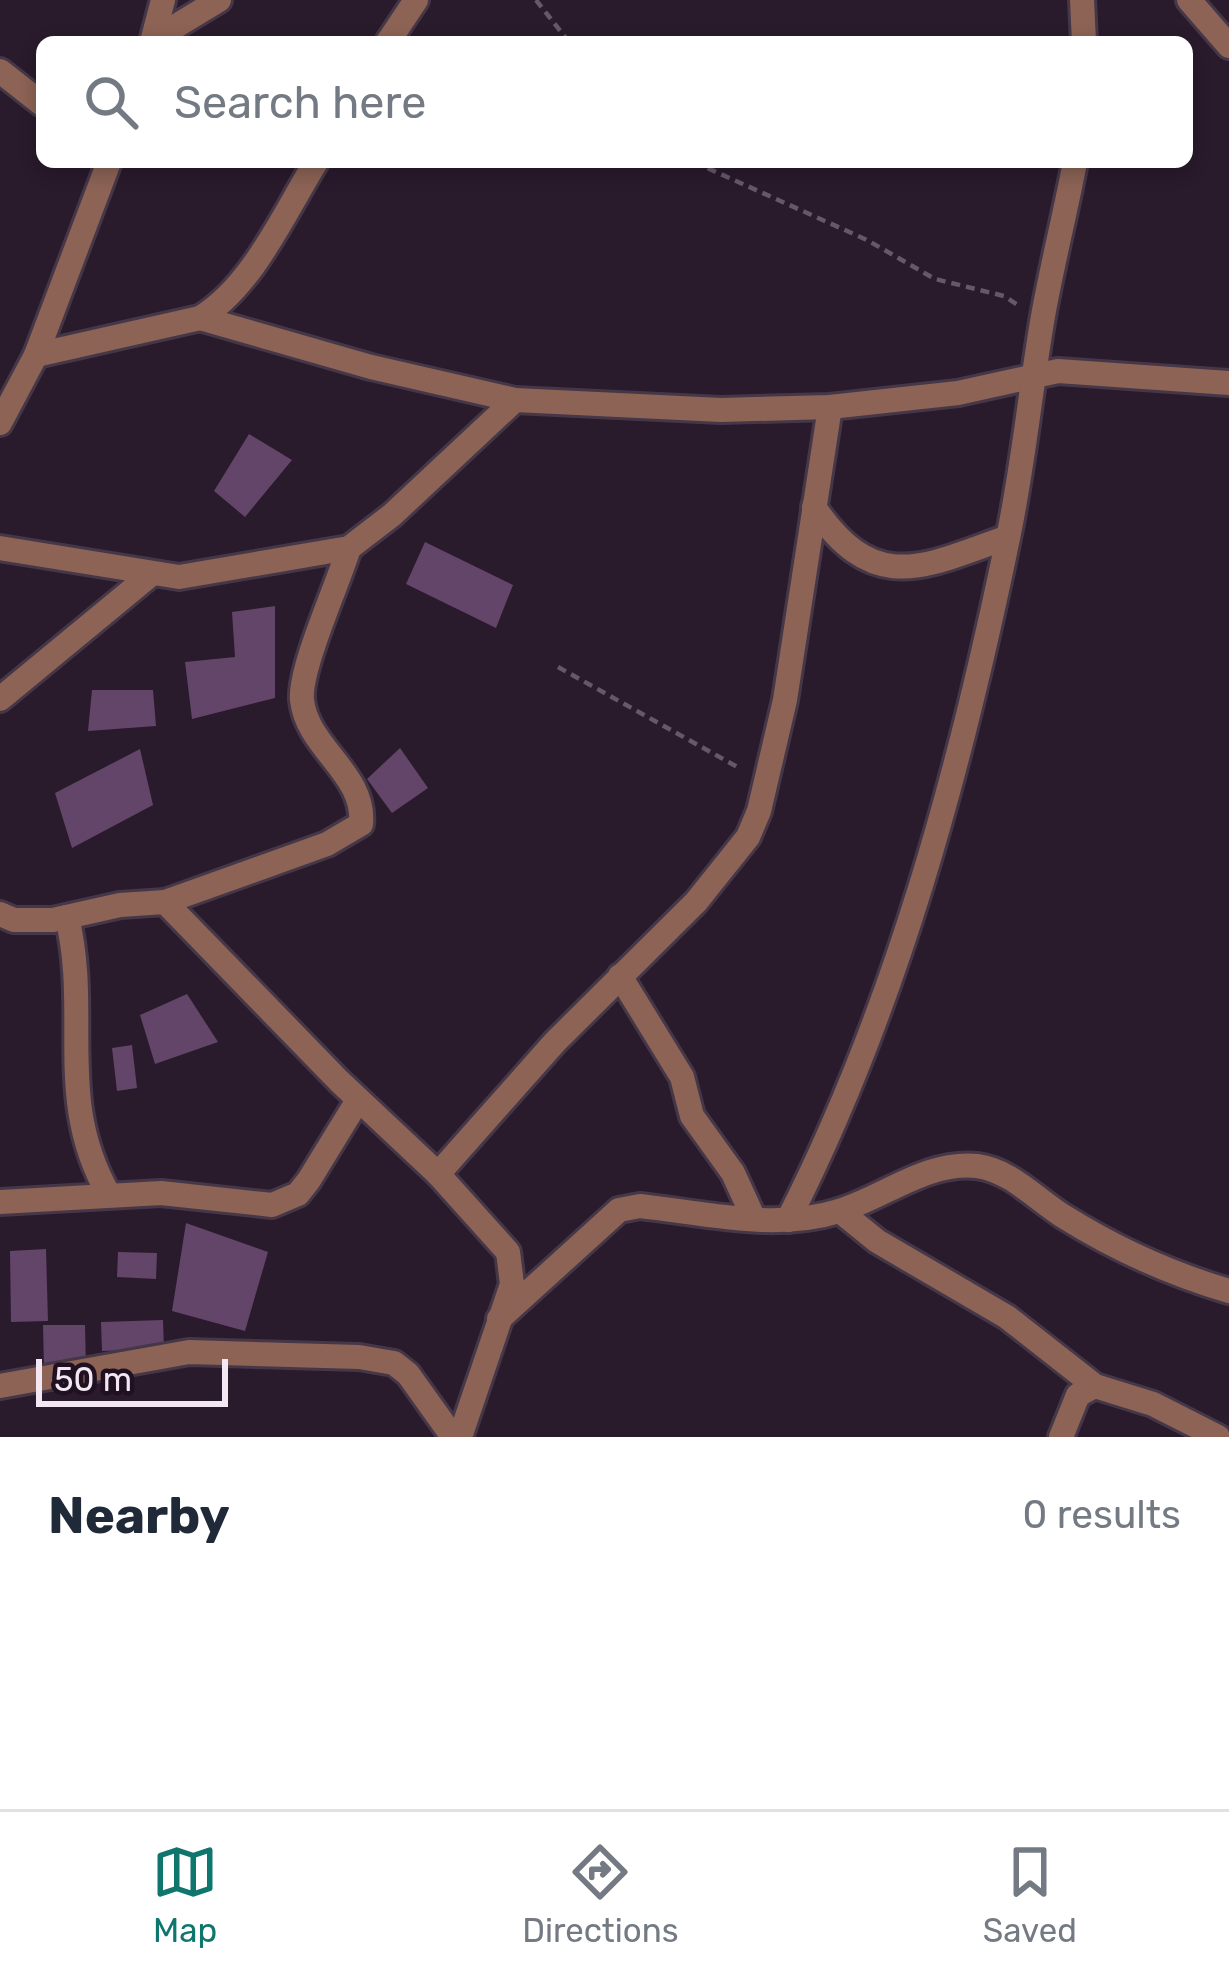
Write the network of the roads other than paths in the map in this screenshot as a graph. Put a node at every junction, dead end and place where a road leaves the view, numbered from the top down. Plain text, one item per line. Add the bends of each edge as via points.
1 (163, 0) edge
2 (220, 0) edge
3 (416, 0) edge
4 (1082, 0) edge
5 (1189, 0) edge
6 (154, 36) edge
7 (161, 36) edge
8 (392, 36) edge
9 (1084, 36) edge
10 (1229, 46) edge
11 (0, 71) edge
12 (36, 99) edge
13 (108, 168) edge
14 (312, 168) edge
15 (1074, 168) edge
16 (200, 318) junction
17 (36, 355) junction
18 (1036, 373) junction
19 (1229, 382) edge
20 (515, 400) junction
21 (830, 407) junction
22 (0, 423) edge
23 (814, 506) junction
24 (1008, 537) junction
25 (0, 548) edge
26 (349, 548) junction
27 (149, 576) junction
28 (0, 699) edge
29 (165, 902) junction
30 (0, 914) edge
31 (67, 916) junction
32 (620, 976) junction
33 (358, 1100) junction
34 (438, 1174) junction
35 (109, 1196) junction
36 (0, 1202) edge
37 (840, 1211) junction
38 (754, 1219) junction
39 (788, 1220) junction
40 (1229, 1291) edge
41 (500, 1319) junction
42 (0, 1386) edge
43 (1096, 1386) junction
44 (457, 1437) edge
45 (1061, 1437) edge
46 (1219, 1437) edge

1 - 6 street
2 - 7 street
3 - 8 street
4 - 9 street
5 - 10 street
11 - 12 street
13 - 17 street
14 - 16 street via 242,278
15 - 18 street
16 - 17 street
16 - 20 street
17 - 22 street
18 - 19 street
18 - 21 street via 958,393
18 - 24 street
20 - 21 street
20 - 26 street
21 - 23 street
23 - 24 street via 844,545 901,568 939,564
23 - 32 street via 759,812 733,859
24 - 39 street via 923,880 830,1132
25 - 27 street
26 - 27 street via 179,578
26 - 29 street via 302,703 358,796 362,824
27 - 28 street
29 - 31 street
29 - 33 street
30 - 31 street via 28,921
31 - 35 street via 79,1126
32 - 34 street
32 - 38 street
33 - 34 street
33 - 35 street via 309,1180 281,1202
34 - 41 street via 511,1256
35 - 36 street
37 - 39 street
37 - 40 street via 916,1176 982,1167 1121,1248
37 - 43 street via 1007,1317
38 - 39 street
38 - 41 street via 619,1210
41 - 44 street
42 - 44 street via 189,1352 358,1357 408,1374
43 - 45 street via 1078,1395
43 - 46 street

